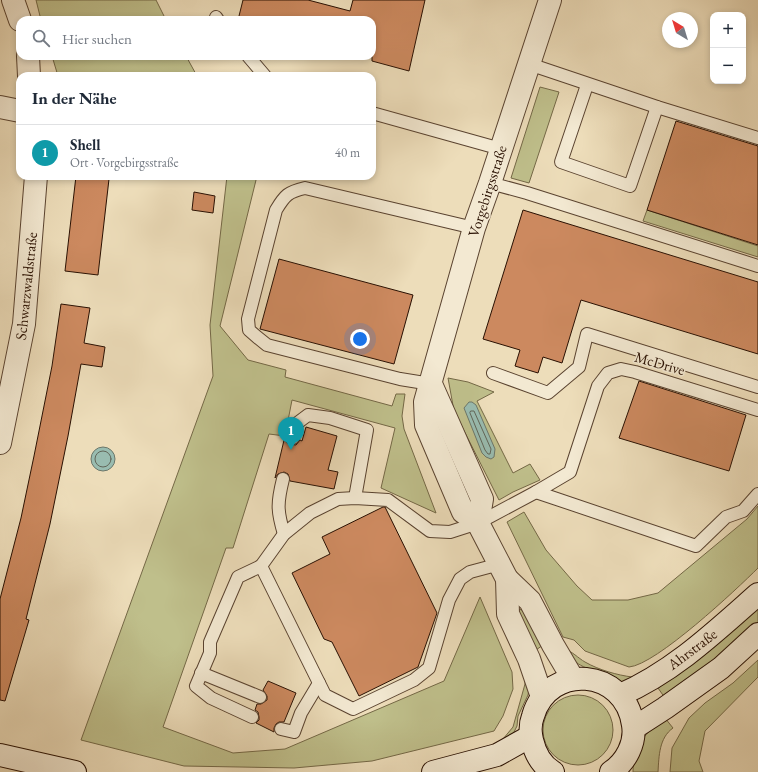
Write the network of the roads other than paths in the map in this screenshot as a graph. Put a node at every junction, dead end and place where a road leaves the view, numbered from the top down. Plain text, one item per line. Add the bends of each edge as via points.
1 (13, 0) edge
2 (550, 0) edge
3 (19, 16) edge
4 (28, 60) edge
5 (251, 60) edge
6 (529, 64) junction
7 (29, 72) edge
8 (262, 72) edge
9 (587, 85) junction
10 (0, 107) edge
11 (657, 108) junction
12 (16, 111) edge
13 (376, 114) edge
14 (758, 138) edge
15 (501, 149) junction
16 (36, 180) edge
17 (490, 183) junction
18 (474, 228) junction
19 (758, 266) edge
20 (493, 374) dead end
21 (431, 384) junction
22 (758, 387) edge
23 (758, 410) edge
24 (293, 438) dead end
25 (0, 443) edge
26 (283, 479) dead end
27 (536, 492) junction
28 (758, 494) edge
29 (356, 498) junction
30 (478, 523) junction
31 (284, 534) junction
32 (261, 566) junction
33 (503, 572) junction
34 (758, 594) edge
35 (758, 634) edge
36 (201, 673) junction
37 (573, 679) junction
38 (319, 683) junction
39 (620, 695) junction
40 (260, 697) dead end
41 (542, 697) junction
42 (252, 716) dead end
43 (281, 728) dead end
44 (634, 728) junction
45 (531, 736) junction
46 (0, 754) edge
47 (547, 771) edge
48 (615, 771) edge
49 (75, 772) edge
50 (433, 772) edge

1 - 3 street
2 - 6 street, Vorgebirgsstraße
4 - 7 street
5 - 8 lane
6 - 9 lane
6 - 15 street, Vorgebirgsstraße
9 - 11 lane
9 - 11 lane via 561,162 630,186
10 - 12 street
11 - 14 lane
13 - 15 lane
15 - 17 street, Vorgebirgsstraße
16 - 25 street, Schwarzwaldstraße via 24,324
17 - 18 street, Vorgebirgsstraße
17 - 19 lane
18 - 21 street, Vorgebirgsstraße
18 - 21 lane via 305,188 291,191 276,210 248,319 249,330 267,345 400,379
20 - 22 lane via 548,393 579,367 587,334
21 - 30 street, Vorgebirgsstraße via 425,402 426,425 463,512
23 - 27 lane, McDrive via 621,369 608,374 598,386 570,472
24 - 29 lane via 296,424 308,415 330,418 367,430
26 - 31 lane via 278,497 278,515
27 - 28 lane via 696,546 726,517 743,511
27 - 30 lane
29 - 30 lane via 388,500 430,531 450,532
29 - 31 lane via 338,499 310,513
30 - 33 street, Vorgebirgsstraße
31 - 32 lane
32 - 36 lane via 238,577 210,642 210,653
32 - 38 lane
33 - 37 street, Vorgebirgsstraße via 530,601
33 - 38 lane via 470,572 460,579 449,600 429,668 414,680 353,709 325,694
33 - 41 street, Vorgebirgsstraße via 508,614 529,659
34 - 39 street, Ahrstraße via 700,646 647,683
35 - 44 street, Ahrstraße via 721,668
36 - 40 lane
36 - 42 lane via 196,686 211,698
37 - 39 street via 586,678 604,683
37 - 41 street via 556,685
38 - 43 lane via 295,711 294,732
39 - 44 street via 627,704
41 - 45 street via 535,708
44 - 48 street via 631,747
45 - 47 street via 534,750
45 - 50 street via 497,755
46 - 49 street

